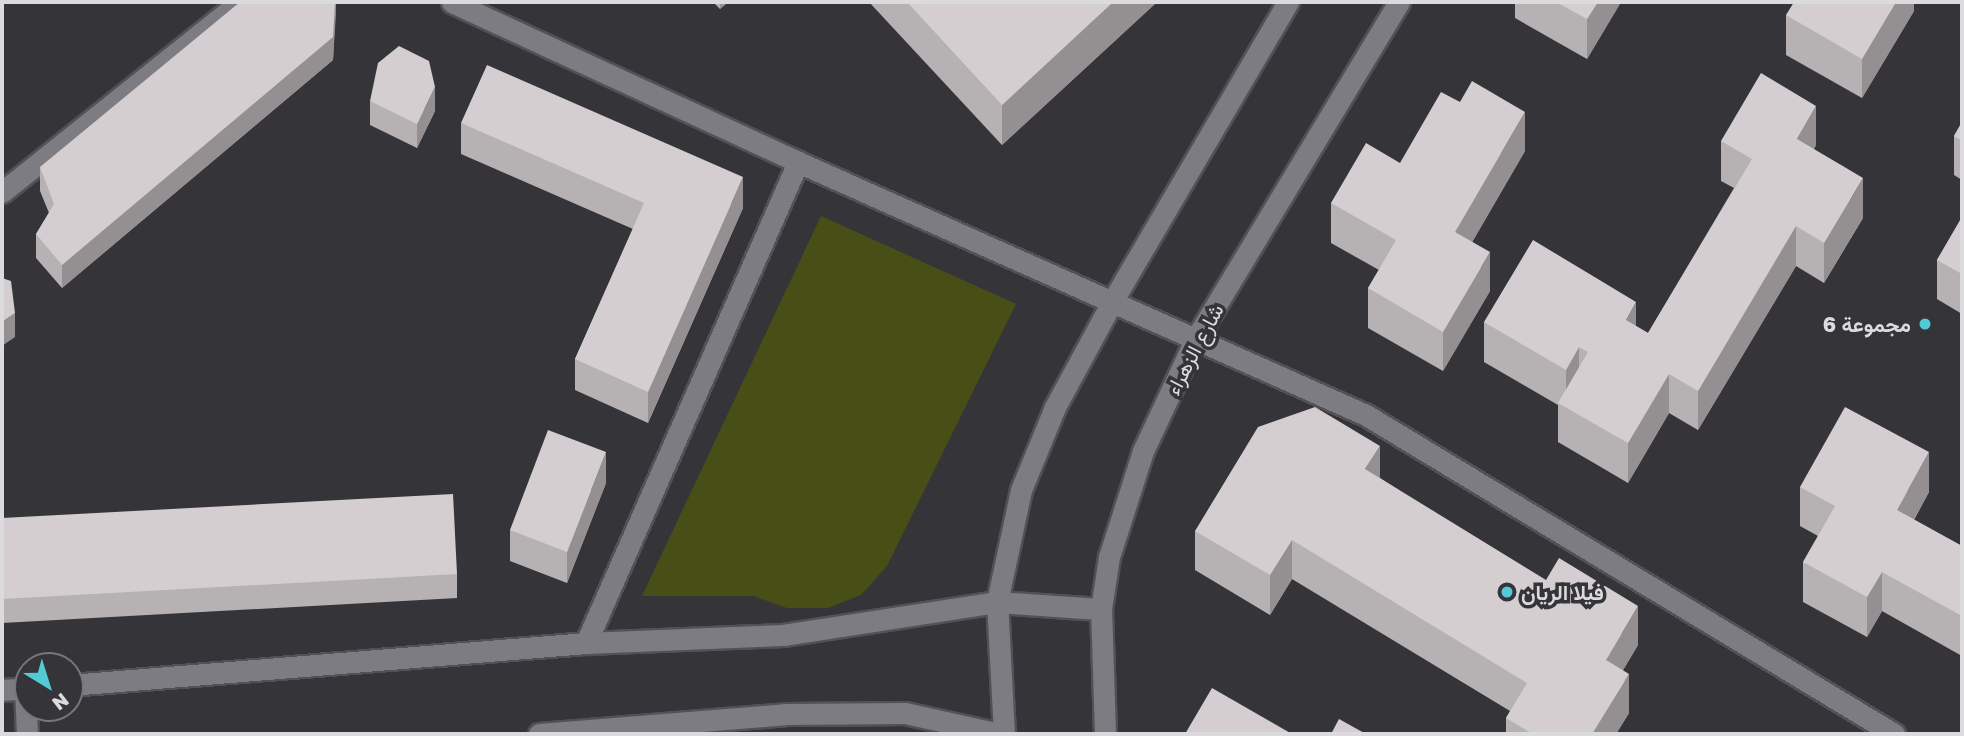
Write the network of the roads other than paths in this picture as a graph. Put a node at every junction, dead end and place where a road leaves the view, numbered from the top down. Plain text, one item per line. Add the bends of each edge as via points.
1 (240, 2) edge
2 (452, 2) edge
3 (1288, 2) edge
4 (1399, 2) edge
5 (798, 162) junction
6 (2, 192) edge
7 (1112, 302) junction
8 (1195, 340) junction
9 (998, 602) junction
10 (1101, 609) junction
11 (586, 643) junction
12 (84, 684) edge
13 (539, 734) edge
14 (1002, 734) edge
15 (1105, 734) edge
16 (1894, 734) edge

1 - 6 street
2 - 5 street
3 - 7 street
4 - 8 street, شارع الزهراء
5 - 7 street
5 - 11 street
7 - 8 street
7 - 9 street via 1055,407 1021,490
8 - 10 street, شارع الزهراء via 1125,499
8 - 16 street via 1298,382 1422,446
9 - 10 street
9 - 11 street via 783,635
9 - 14 street
10 - 15 street, شارع الزهراء
11 - 12 street
13 - 14 street via 785,714 892,713 956,721

